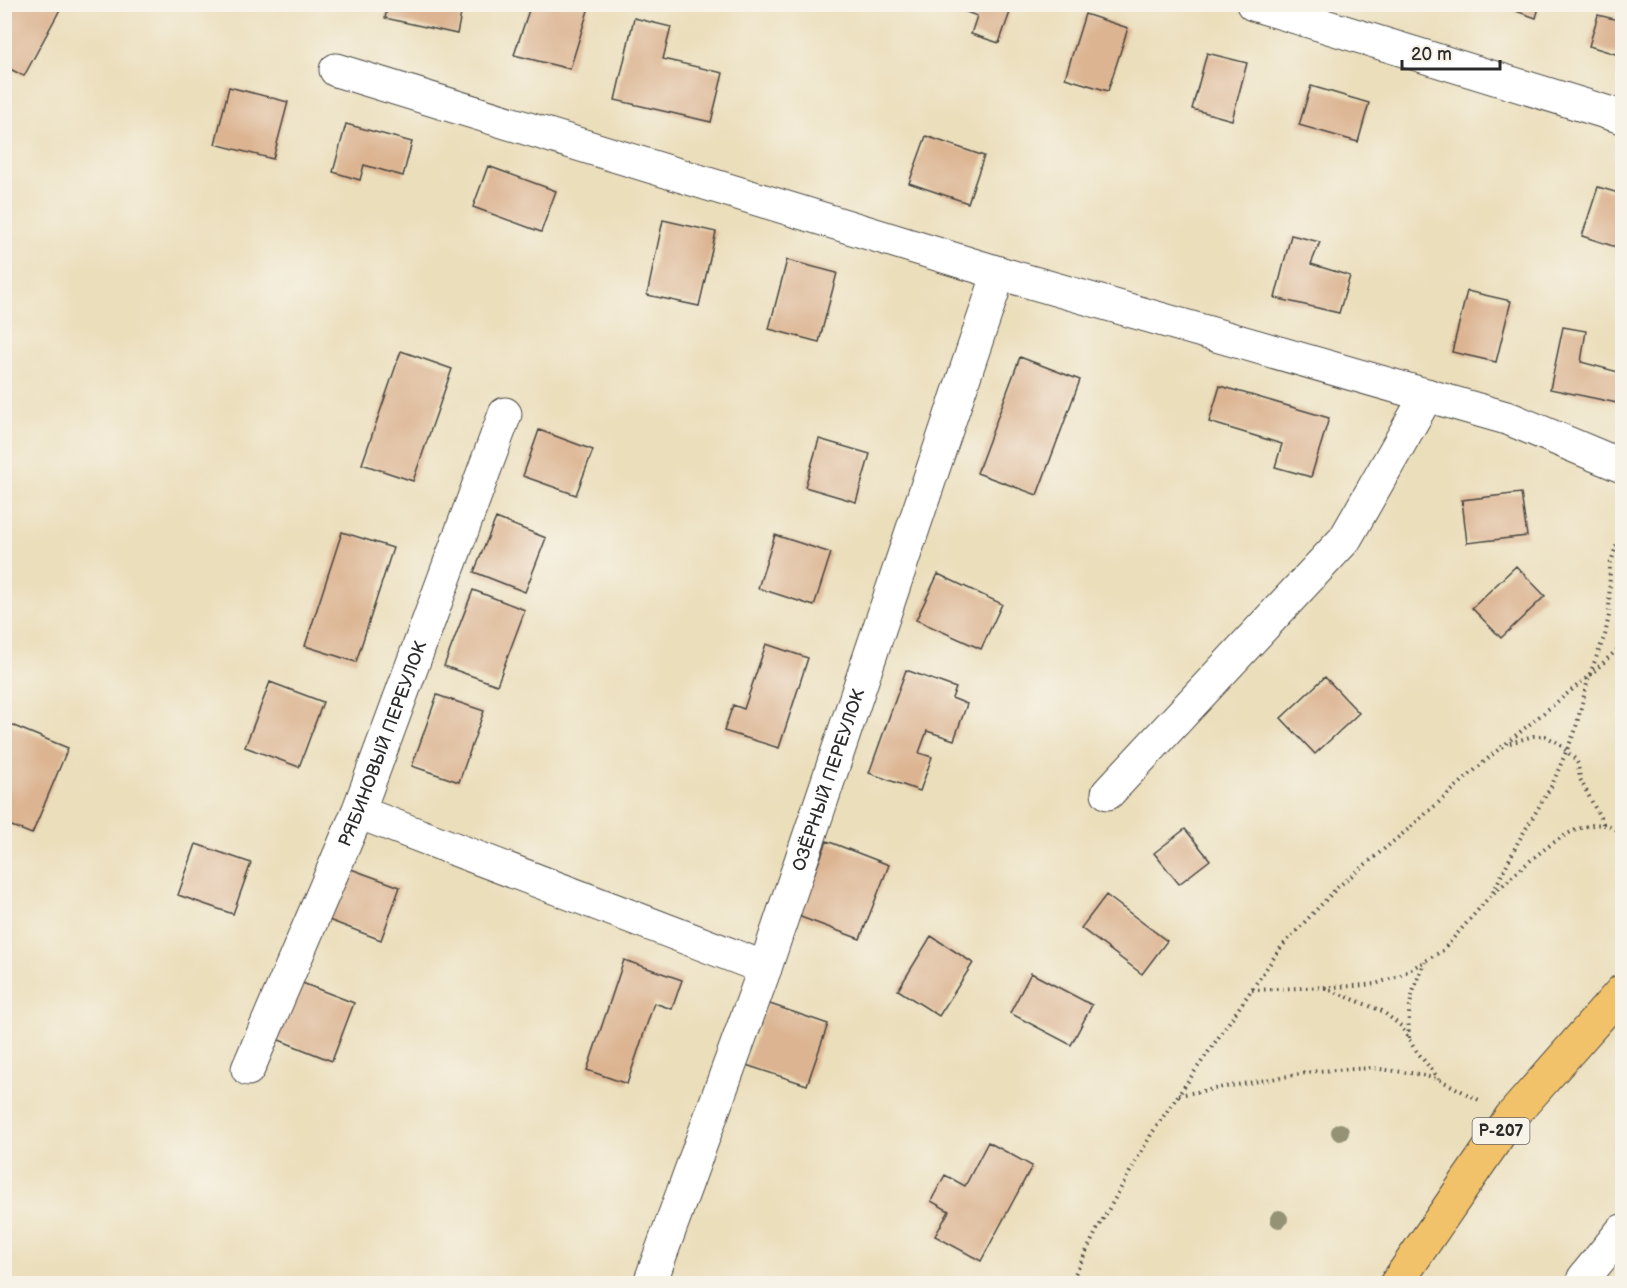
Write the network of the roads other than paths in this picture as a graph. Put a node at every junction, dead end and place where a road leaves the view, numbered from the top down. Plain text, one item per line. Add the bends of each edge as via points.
1 (1253, 4) edge
2 (336, 70) dead end
3 (1623, 117) edge
4 (999, 273) junction
5 (1427, 395) junction
6 (505, 414) dead end
7 (1623, 466) edge
8 (1108, 793) dead end
9 (358, 812) junction
10 (765, 968) junction
11 (1623, 990) edge
12 (248, 1069) dead end
13 (1623, 1231) edge
14 (1584, 1282) edge
15 (652, 1284) edge
16 (1396, 1284) edge

1 - 3 street
2 - 4 street
4 - 5 street
4 - 10 street, ОЗЁРНЫЙ ПЕРЕУЛОК
5 - 7 street via 1510,419
5 - 8 street via 1345,540
6 - 9 street, РЯБИНОВЫЙ ПЕРЕУЛОК
9 - 10 street
9 - 12 street, РЯБИНОВЫЙ ПЕРЕУЛОК
10 - 15 street, ОЗЁРНЫЙ ПЕРЕУЛОК
11 - 16 main road, Р-207 via 1511,1117
13 - 14 street

